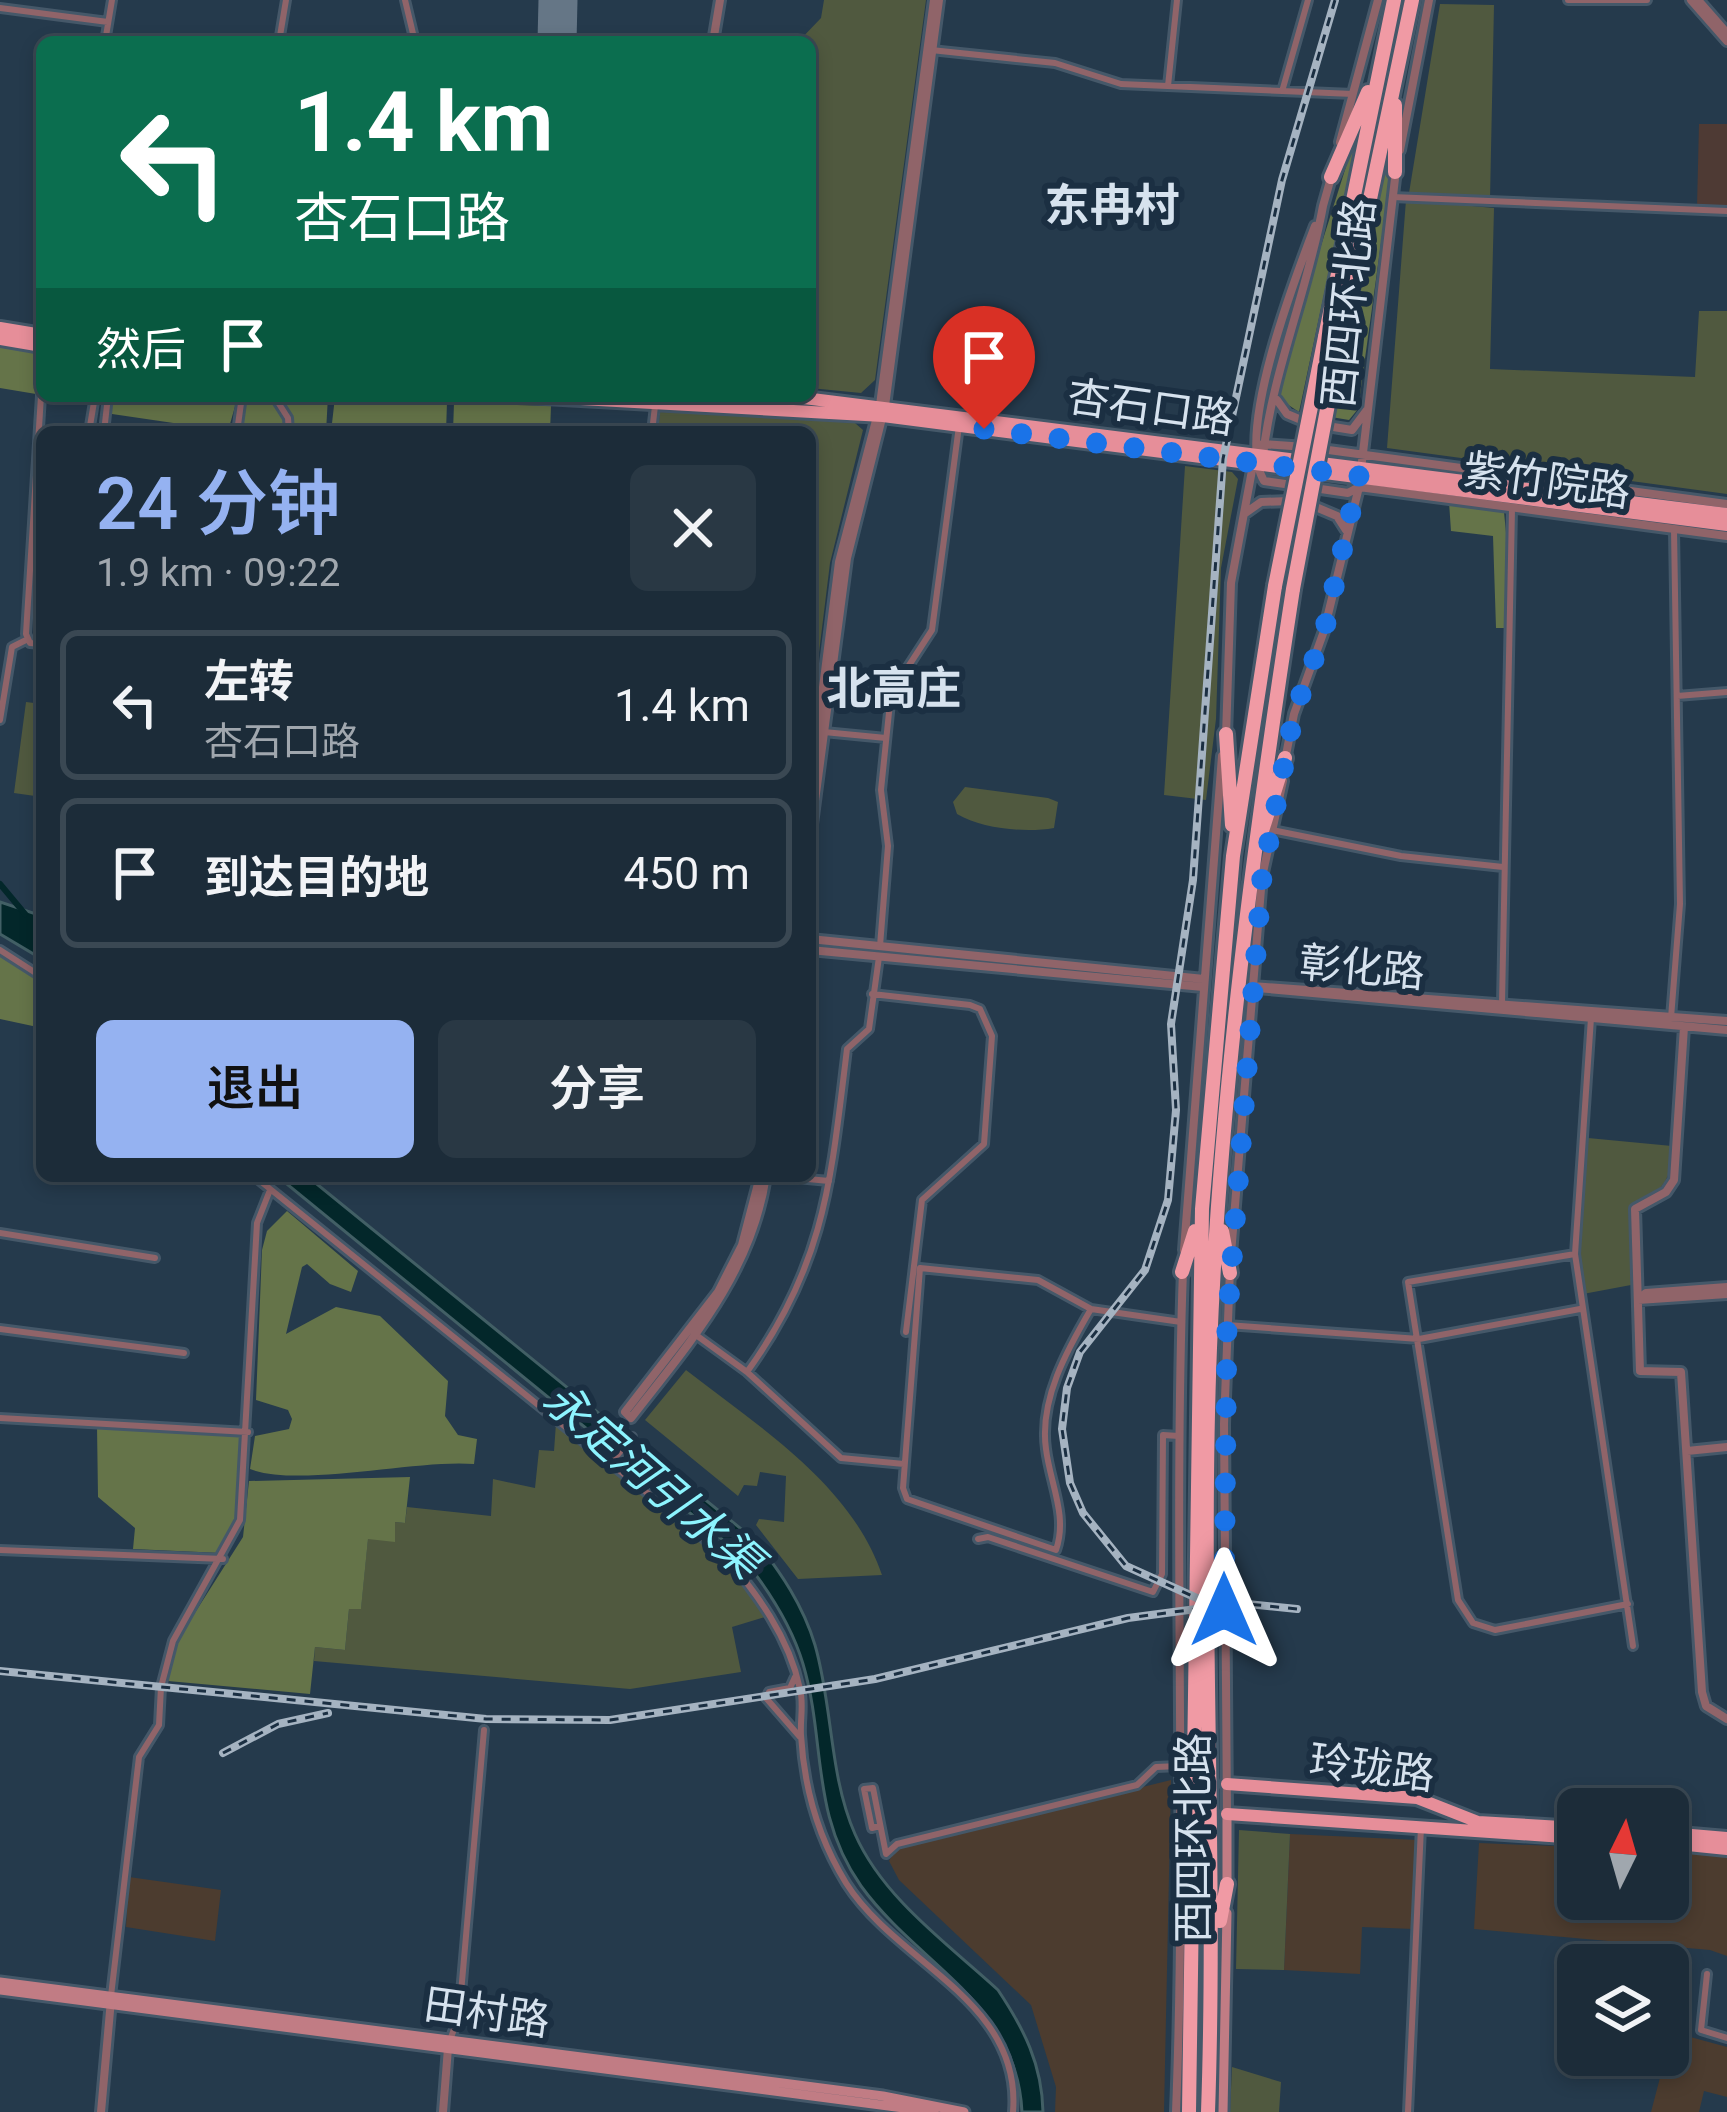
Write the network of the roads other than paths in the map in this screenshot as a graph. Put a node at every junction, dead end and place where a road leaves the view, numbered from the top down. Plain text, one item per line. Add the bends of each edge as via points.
1 (112, 0) edge
2 (286, 0) edge
3 (405, 0) edge
4 (720, 0) edge
5 (937, 0) edge
6 (1177, 0) edge
7 (1308, 0) edge
8 (1378, 0) edge
9 (1394, 0) edge
10 (1412, 0) edge
11 (1429, 0) edge
12 (1568, 0) edge
13 (1647, 0) edge
14 (1695, 0) edge
15 (0, 8) edge
16 (108, 22) junction
17 (106, 36) edge
18 (280, 36) edge
19 (414, 36) edge
20 (714, 36) edge
21 (1727, 37) edge
22 (930, 50) junction
23 (1379, 65) junction
24 (1395, 77) junction
25 (1168, 87) junction
26 (1283, 88) junction
27 (1353, 94) junction
28 (1396, 172) junction
29 (1331, 177) junction
30 (1392, 197) junction
31 (1323, 206) junction
32 (1727, 211) edge
33 (0, 328) edge
34 (36, 334) edge
35 (0, 339) edge
36 (1332, 339) junction
37 (36, 345) edge
38 (1268, 386) junction
39 (1276, 398) junction
40 (816, 401) edge
41 (725, 402) edge
42 (1370, 404) junction
43 (881, 411) junction
44 (1269, 416) junction
45 (959, 426) junction
46 (1258, 454) junction
47 (1362, 471) junction
48 (1460, 490) junction
49 (36, 491) edge
50 (1664, 495) junction
51 (1476, 504) junction
52 (1727, 504) edge
53 (1595, 508) junction
54 (1682, 508) junction
55 (1511, 509) junction
56 (1244, 514) junction
57 (1727, 514) edge
58 (1619, 523) junction
59 (1727, 525) edge
60 (1674, 530) junction
61 (1347, 531) junction
62 (1727, 536) edge
63 (28, 639) junction
64 (36, 642) edge
65 (1727, 692) edge
66 (1677, 696) junction
67 (0, 720) edge
68 (823, 731) junction
69 (1226, 734) junction
70 (886, 738) junction
71 (816, 740) edge
72 (1285, 758) junction
73 (816, 789) edge
74 (1272, 830) junction
75 (1233, 856) junction
76 (1251, 857) junction
77 (1503, 867) junction
78 (816, 940) edge
79 (880, 946) junction
80 (0, 950) edge
81 (816, 951) edge
82 (879, 957) junction
83 (36, 973) edge
84 (1204, 983) junction
85 (1252, 986) junction
86 (872, 994) junction
87 (1502, 1007) junction
88 (1592, 1015) junction
89 (1671, 1023) junction
90 (1727, 1025) edge
91 (1684, 1028) junction
92 (816, 1180) edge
93 (829, 1181) junction
94 (261, 1182) edge
95 (761, 1182) edge
96 (762, 1182) edge
97 (270, 1190) junction
98 (1210, 1209) junction
99 (0, 1233) edge
100 (1575, 1254) junction
101 (155, 1258) dead end
102 (1183, 1272) junction
103 (1230, 1274) junction
104 (1727, 1290) edge
105 (1637, 1300) junction
106 (1090, 1309) junction
107 (1580, 1310) junction
108 (1181, 1322) junction
109 (1227, 1325) junction
110 (0, 1329) edge
111 (906, 1332) dead end
112 (696, 1335) junction
113 (1419, 1340) junction
114 (184, 1353) dead end
115 (747, 1372) junction
116 (0, 1418) edge
117 (248, 1432) junction
118 (1178, 1436) junction
119 (632, 1437) dead end
120 (1727, 1447) edge
121 (1687, 1451) junction
122 (614, 1459) dead end
123 (904, 1464) junction
124 (978, 1539) dead end
125 (0, 1550) edge
126 (223, 1559) junction
127 (1628, 1604) junction
128 (1634, 1646) dead end
129 (796, 1674) junction
130 (1727, 1719) edge
131 (484, 1730) dead end
132 (802, 1741) junction
133 (1179, 1766) junction
134 (1227, 1784) junction
135 (1316, 1795) junction
136 (1227, 1814) junction
137 (1291, 1817) junction
138 (1421, 1824) junction
139 (880, 1826) junction
140 (1557, 1827) edge
141 (1689, 1835) edge
142 (1557, 1836) edge
143 (1727, 1838) edge
144 (1689, 1845) edge
145 (1727, 1849) edge
146 (1227, 1884) junction
147 (1182, 1898) junction
148 (1214, 1950) junction
149 (1193, 1952) junction
150 (1707, 1974) dead end
151 (0, 1986) edge
152 (111, 2000) junction
153 (1727, 2038) edge
154 (449, 2044) junction
155 (101, 2112) edge
156 (443, 2112) edge
157 (934, 2112) edge
158 (964, 2112) edge
159 (1012, 2112) edge
160 (1176, 2112) edge
161 (1189, 2112) edge
162 (1208, 2112) edge
163 (1223, 2112) edge
164 (1408, 2112) edge

1 - 16 street
2 - 18 street
3 - 19 street
4 - 20 street
5 - 22 street
6 - 25 street
7 - 26 street
8 - 27 street, 西四环北路
9 - 23 highway, 西四环北路
10 - 24 highway, 西四环北路
11 - 28 street, 西四环北路
12 - 13 street
14 - 21 street
15 - 16 street
16 - 17 street
22 - 25 street via 1055,63 1121,84
22 - 43 street
23 - 29 highway
23 - 36 highway, 西四环北路
24 - 28 highway
24 - 36 highway, 西四环北路
25 - 26 street
26 - 27 street
27 - 29 street, 西四环北路
28 - 30 street, 西四环北路
29 - 31 street, 西四环北路
30 - 32 street
30 - 42 street, 西四环北路
31 - 38 street, 西四环北路 via 1279,318
31 - 39 street, 西四环北路
33 - 34 main road
35 - 37 main road
36 - 75 highway, 西四环北路, bridge via 1275,586
36 - 76 highway, 西四环北路, bridge
38 - 44 street
38 - 46 street, 西四环北路
39 - 42 street via 1294,420 1352,430
39 - 44 street, 西四环北路
40 - 43 main road, 杏石口路
41 - 43 main road, 杏石口路
42 - 47 street, 西四环北路
43 - 45 main road, 杏石口路
43 - 46 main road, 杏石口路
43 - 68 street via 847,558
43 - 71 street via 839,562
44 - 46 street, 西四环北路
45 - 46 main road, 杏石口路
45 - 70 street via 932,630 891,693
46 - 47 main road, 杏石口路
46 - 47 street
46 - 56 street, 西四环北路
47 - 48 main road, 紫竹院路
47 - 50 street, 紫竹院路
47 - 51 street, 紫竹院路
47 - 54 main road, 紫竹院路
47 - 61 street, 西四环北路
48 - 51 main road
48 - 53 main road, 紫竹院路
49 - 63 street
50 - 52 street, 紫竹院路
50 - 54 main road
51 - 55 street, 紫竹院路
53 - 58 main road
53 - 59 main road, 紫竹院路
54 - 57 main road, 紫竹院路
55 - 58 street, 紫竹院路
55 - 77 street
56 - 61 street via 1269,500 1301,502 1337,516
56 - 69 street, 西四环北路 via 1232,583
58 - 60 street, 紫竹院路
60 - 62 street, 紫竹院路
60 - 66 street
61 - 72 street, 西四环北路
63 - 64 street
63 - 67 street via 12,647
65 - 66 street
66 - 89 street via 1680,904
68 - 70 street
68 - 73 street
69 - 75 highway
69 - 84 street, 西四环北路
70 - 79 street
72 - 74 street, 西四环北路
72 - 76 highway
74 - 77 street
74 - 85 street, 西四环北路
75 - 98 highway, 西四环北路
76 - 98 highway, 西四环北路
77 - 87 street
78 - 79 street
79 - 84 street
80 - 83 street
81 - 82 street
82 - 84 street
82 - 86 street
84 - 102 street, 西四环北路
85 - 87 street, 彰化路
85 - 103 street, 西四环北路
86 - 93 street via 868,1029 847,1049
86 - 111 street via 970,1005 992,1036 984,1144 922,1200
87 - 88 street, 彰化路
88 - 89 street, 彰化路
88 - 100 street
89 - 90 street, 彰化路
89 - 91 street, 彰化路
90 - 91 street, 彰化路
91 - 105 street via 1674,1180 1635,1209
92 - 93 street
93 - 115 street via 814,1256
94 - 97 street
95 - 112 street via 724,1282 625,1412 631,1418
96 - 112 street via 742,1262
97 - 117 street via 257,1223
97 - 129 street via 723,1554 757,1593
98 - 102 highway
98 - 103 highway
98 - 148 highway, 西四环北路
98 - 149 highway, 西四环北路 via 1196,1352
99 - 101 street
100 - 107 street
100 - 113 street via 1408,1282
102 - 108 street, 西四环北路
103 - 109 street, 西四环北路
104 - 105 street
105 - 121 street via 1640,1371 1682,1372
106 - 108 street
106 - 123 street via 1039,1280 920,1268
106 - 123 street via 1065,1353 1048,1415 1045,1446 1062,1533 1056,1550 907,1499
107 - 113 street
107 - 127 street
108 - 118 street, 西四环北路
109 - 113 street
109 - 134 street, 西四环北路
110 - 114 street
112 - 115 street
113 - 127 street via 1458,1600 1473,1623 1495,1630
115 - 123 street via 841,1458
116 - 117 street
117 - 126 street via 240,1520
118 - 124 street via 1163,1435 1162,1574 1153,1592
118 - 133 street, 西四环北路
119 - 122 street
120 - 121 street
121 - 130 street via 1702,1692 1706,1706
125 - 126 street
126 - 152 street via 173,1641 159,1725 139,1757
127 - 128 street
129 - 132 street
129 - 132 street via 790,1688 766,1698
131 - 154 street via 460,2016
132 - 159 street via 825,1847 862,1907 996,2033 1015,2087
133 - 139 street via 1156,1767 1137,1784 897,1844 886,1854
133 - 147 street, 西四环北路
134 - 135 main road, 玲珑路
134 - 136 street, 西四环北路
135 - 137 main road via 1263,1795 1266,1810
135 - 140 main road, 玲珑路 via 1417,1798 1478,1822
136 - 137 main road, 玲珑路
136 - 146 main road, 西四环北路
137 - 138 main road, 玲珑路
138 - 142 main road, 玲珑路
138 - 164 street
139 - 139 street via 872,1828 864,1789 873,1788
141 - 143 main road
144 - 145 main road
146 - 148 highway
146 - 163 main road, 西四环北路
147 - 149 highway
147 - 160 street, 西四环北路
148 - 162 highway, 西四环北路
149 - 161 highway, 西四环北路
150 - 153 street via 1701,2030
151 - 152 main road, 田村路
152 - 154 main road, 田村路
152 - 155 street
154 - 156 street
154 - 157 main road, 田村路
154 - 158 main road, 田村路

